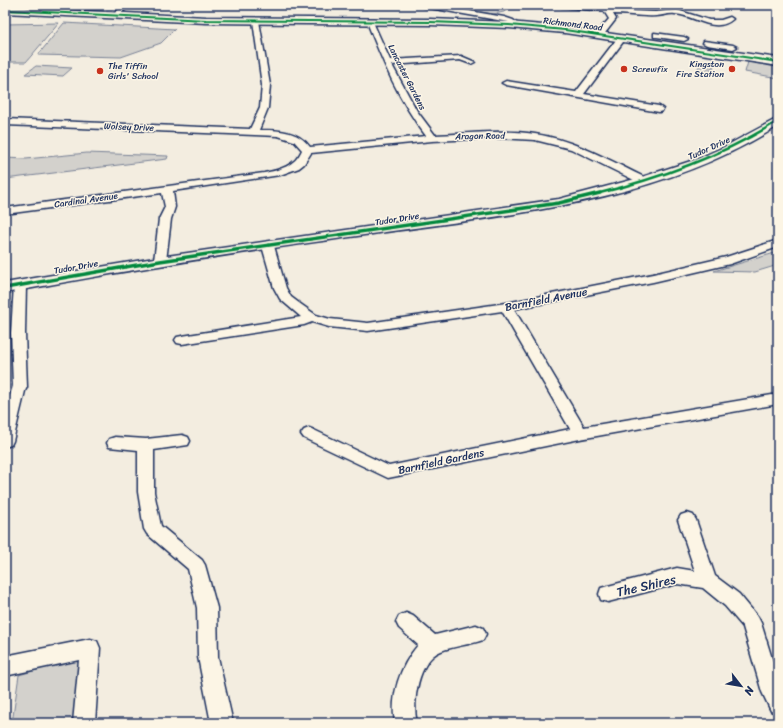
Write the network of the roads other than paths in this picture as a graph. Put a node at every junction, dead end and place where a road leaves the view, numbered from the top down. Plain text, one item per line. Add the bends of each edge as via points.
1 (127, 5) edge
2 (424, 5) edge
3 (562, 5) edge
4 (606, 9) edge
5 (5, 10) edge
6 (116, 15) junction
7 (730, 19) dead end
8 (256, 21) junction
9 (370, 22) junction
10 (511, 24) junction
11 (599, 35) junction
12 (657, 35) dead end
13 (622, 38) junction
14 (678, 41) junction
15 (711, 46) junction
16 (733, 46) dead end
17 (471, 62) dead end
18 (778, 62) edge
19 (387, 63) junction
20 (506, 84) dead end
21 (578, 96) junction
22 (659, 109) dead end
23 (778, 121) edge
24 (5, 122) edge
25 (253, 132) junction
26 (432, 138) junction
27 (306, 150) junction
28 (644, 181) junction
29 (167, 189) junction
30 (5, 211) edge
31 (778, 244) edge
32 (268, 246) junction
33 (160, 261) junction
34 (20, 285) junction
35 (5, 288) edge
36 (506, 307) junction
37 (311, 318) junction
38 (182, 340) dead end
39 (778, 399) edge
40 (580, 433) junction
41 (309, 434) dead end
42 (5, 441) edge
43 (182, 441) dead end
44 (116, 443) dead end
45 (146, 445) junction
46 (687, 520) dead end
47 (708, 581) junction
48 (608, 594) dead end
49 (406, 622) dead end
50 (476, 634) dead end
51 (432, 645) junction
52 (5, 666) edge
53 (778, 704) edge
54 (84, 723) edge
55 (222, 723) edge
56 (406, 723) edge

1 - 6 street
2 - 10 street
3 - 4 street
4 - 7 street via 656,14 678,10 700,22 721,25
4 - 11 street via 613,19
5 - 6 main road, Richmond Road
6 - 8 main road, Richmond Road
8 - 9 main road, Richmond Road
8 - 25 street via 266,85 264,108
9 - 10 main road, Richmond Road
9 - 19 street, Lancaster Gardens
10 - 11 main road, Richmond Road
11 - 13 main road, Richmond Road
12 - 14 street
13 - 14 main road, Richmond Road
13 - 21 street
14 - 15 main road, Richmond Road
15 - 16 street
15 - 18 main road, Richmond Road
17 - 19 street via 461,58
19 - 26 street, Lancaster Gardens via 418,120
20 - 21 street
21 - 22 street
23 - 28 street, Tudor Drive via 709,157
24 - 25 street, Wolsey Drive
25 - 27 street via 290,136 301,142
26 - 27 street, Aragon Road
26 - 28 street, Aragon Road via 498,135 535,137 574,147
27 - 29 street via 305,156 298,163 276,174
28 - 32 street, Tudor Drive via 559,203
29 - 30 street, Cardinal Avenue
29 - 33 street via 170,207 165,219
31 - 36 street, Barnfield Avenue via 730,260 653,278
32 - 33 street, Tudor Drive
32 - 37 street, Barnfield Avenue via 280,288 286,299
33 - 34 street, Tudor Drive
34 - 35 street, Tudor Drive
34 - 42 street via 19,388
36 - 37 street, Barnfield Avenue via 368,327 330,324
36 - 40 street
37 - 38 street
39 - 40 street, Barnfield Gardens
40 - 41 street, Barnfield Gardens via 388,472
43 - 45 street
44 - 45 street
45 - 55 street via 146,492 153,529 196,565 207,608 208,657
46 - 47 street
47 - 48 street, The Shires via 677,576
47 - 53 street, The Shires via 732,600 751,623
49 - 51 street
50 - 51 street
51 - 56 street via 421,654 410,678 403,714
52 - 54 street via 90,648

